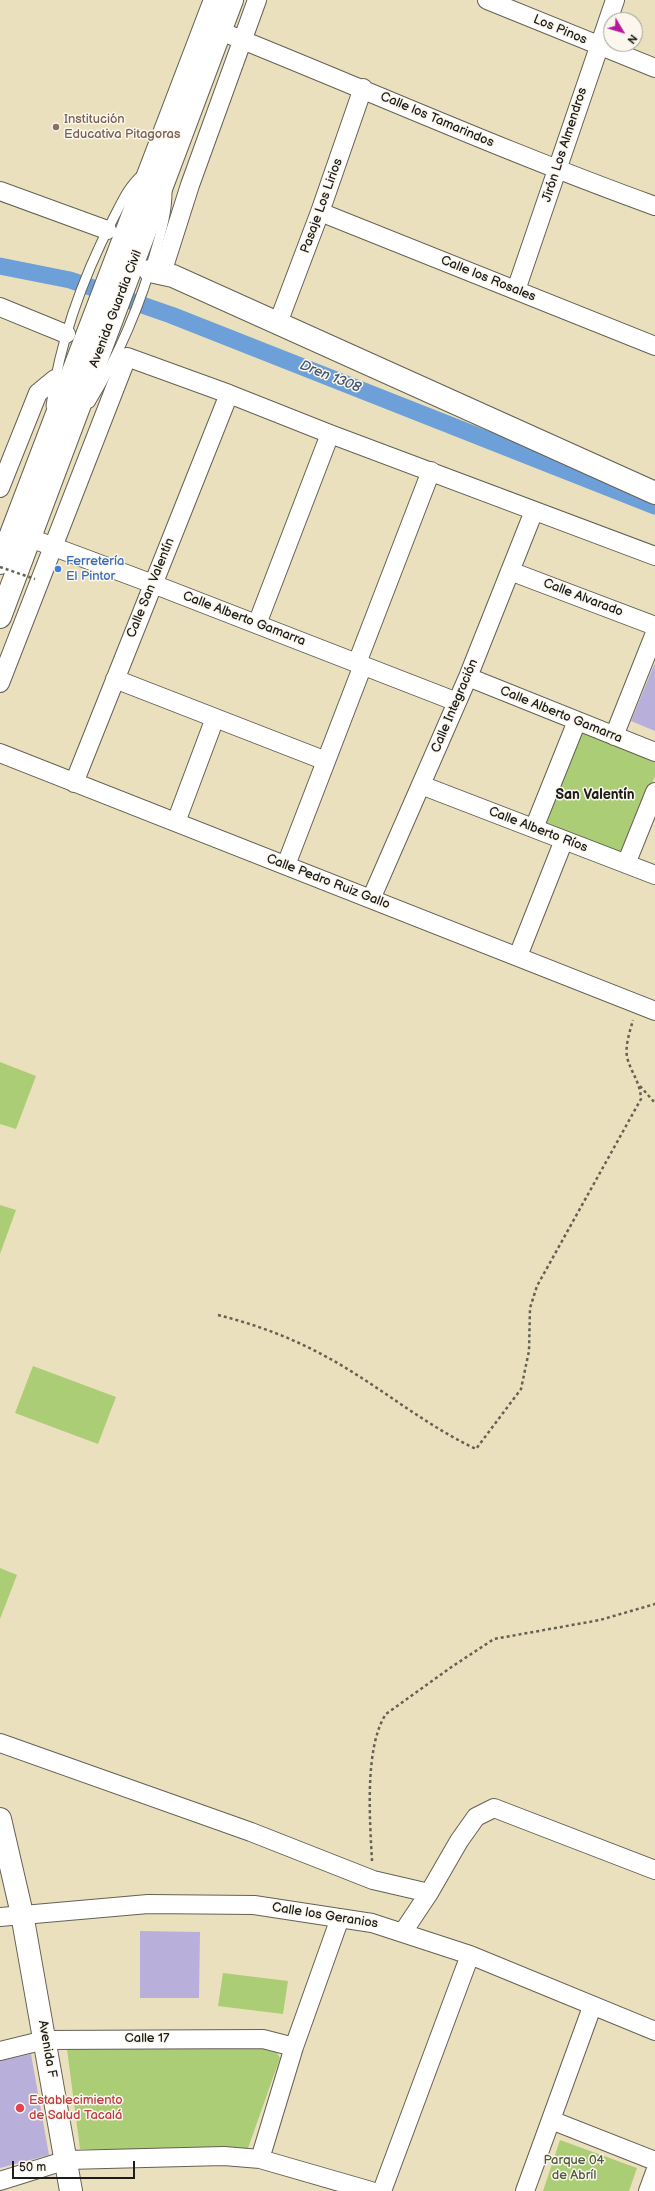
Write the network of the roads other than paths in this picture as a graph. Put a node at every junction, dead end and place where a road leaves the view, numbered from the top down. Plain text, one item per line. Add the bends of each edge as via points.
1 (215, 0) edge
2 (232, 0) edge
3 (257, 0) edge
4 (487, 0) edge
5 (615, 0) edge
6 (220, 31) junction
7 (242, 40) junction
8 (598, 46) junction
9 (655, 68) edge
10 (362, 88) junction
11 (160, 169) junction
12 (558, 171) junction
13 (0, 191) edge
14 (655, 206) edge
15 (320, 212) junction
16 (107, 230) junction
17 (133, 269) junction
18 (516, 290) junction
19 (0, 306) edge
20 (278, 323) junction
21 (91, 332) junction
22 (655, 346) edge
23 (55, 379) junction
24 (229, 394) junction
25 (330, 434) junction
26 (55, 443) junction
27 (431, 471) junction
28 (0, 488) edge
29 (655, 493) edge
30 (534, 511) junction
31 (30, 538) junction
32 (53, 547) junction
33 (655, 556) edge
34 (0, 563) edge
35 (510, 571) junction
36 (152, 584) junction
37 (0, 617) edge
38 (256, 624) junction
39 (655, 626) edge
40 (655, 633) edge
41 (360, 664) junction
42 (468, 677) junction
43 (115, 679) junction
44 (0, 683) edge
45 (457, 702) junction
46 (215, 718) junction
47 (577, 721) junction
48 (614, 736) junction
49 (655, 752) edge
50 (0, 753) edge
51 (326, 761) junction
52 (74, 783) junction
53 (421, 785) junction
54 (655, 792) edge
55 (176, 822) junction
56 (534, 828) junction
57 (564, 840) junction
58 (626, 864) junction
59 (286, 865) junction
60 (655, 875) edge
61 (371, 899) junction
62 (518, 956) junction
63 (655, 1011) edge
64 (0, 1743) edge
65 (0, 1819) edge
66 (0, 1853) edge
67 (655, 1870) edge
68 (429, 1893) junction
69 (21, 1910) junction
70 (0, 1917) edge
71 (340, 1918) junction
72 (403, 1932) junction
73 (470, 1956) junction
74 (592, 2007) junction
75 (655, 2031) edge
76 (45, 2040) junction
77 (294, 2046) junction
78 (0, 2051) edge
79 (551, 2120) junction
80 (260, 2159) junction
81 (67, 2160) junction
82 (655, 2161) edge
83 (655, 2172) edge
84 (0, 2181) edge
85 (72, 2191) edge
86 (371, 2191) edge
87 (382, 2191) edge
88 (525, 2191) edge
89 (648, 2191) edge

1 - 11 main road, Avenida Guardia Civil
2 - 6 main road, Avenida Guardia Civil
3 - 7 street
4 - 8 street, Los Pinos
5 - 8 street, Jirón Los Almendros
6 - 7 street, Calle los Tamarindos
6 - 11 main road, Avenida Guardia Civil
7 - 10 street, Calle los Tamarindos
7 - 17 street via 190,184
8 - 9 street, Los Pinos
8 - 12 street, Jirón Los Almendros
10 - 12 street, Calle los Tamarindos
10 - 15 street, Pasaje Los Lirios
11 - 16 lane via 131,185
11 - 17 main road, Avenida Guardia Civil
11 - 17 lane via 167,210
12 - 14 street, Calle los Tamarindos
12 - 18 street, Jirón Los Almendros
13 - 16 street
15 - 18 street, Calle los Rosales
15 - 20 street, Pasaje Los Lirios
16 - 17 lane
17 - 20 main road via 172,276
17 - 21 main road, Avenida Guardia Civil
17 - 21 lane
18 - 22 street, Calle los Rosales
19 - 21 street
20 - 29 main road
21 - 23 lane
21 - 26 main road, Avenida Guardia Civil
21 - 26 lane via 111,368
23 - 26 lane
23 - 28 street via 38,393
24 - 25 street
24 - 32 street via 127,358
24 - 36 street, Calle San Valentín
25 - 27 street
25 - 38 street
26 - 31 main road, Avenida Guardia Civil
26 - 34 main road, Avenida Guardia Civil
27 - 30 street
27 - 41 street
30 - 33 street
30 - 35 street, Calle Integración
31 - 32 street, Calle Alberto Gamarra
31 - 37 main road, Avenida Guardia Civil
32 - 36 street, Calle Alberto Gamarra
32 - 44 street
35 - 39 street, Calle Alvarado
35 - 42 street, Calle Integración
36 - 38 street, Calle Alberto Gamarra
36 - 43 street, Calle San Valentín
38 - 41 street, Calle Alberto Gamarra
40 - 48 street
41 - 45 street, Calle Alberto Gamarra
41 - 51 street
42 - 45 street, Calle Integración
42 - 47 street, Calle Alberto Gamarra
43 - 46 street
43 - 52 street, Calle San Valentín
45 - 53 street, Calle Integración
46 - 51 street
46 - 55 street
47 - 48 street, Calle Alberto Gamarra
47 - 56 street
48 - 49 street, Calle Alberto Gamarra
50 - 52 street, Calle Pedro Ruiz Gallo
51 - 59 street
52 - 55 street, Calle Pedro Ruiz Gallo
53 - 56 street, Calle Alberto Ríos
53 - 61 street, Calle Integración
54 - 58 street
55 - 59 street, Calle Pedro Ruiz Gallo
56 - 57 street, Calle Alberto Ríos
57 - 58 street, Calle Alberto Ríos
57 - 62 street
58 - 60 street, Calle Alberto Ríos
59 - 61 street, Calle Pedro Ruiz Gallo
61 - 62 street, Calle Pedro Ruiz Gallo
62 - 63 street, Calle Pedro Ruiz Gallo
64 - 68 street via 251,1832 373,1880
65 - 69 main road, Avenida F
66 - 69 main road, Avenida F
67 - 68 street via 494,1808 476,1817
68 - 72 street
69 - 70 street, Calle los Geranios
69 - 71 street, Calle los Geranios via 148,1904 231,1904
69 - 76 main road, Avenida F
71 - 72 street, Calle los Geranios via 372,1922
71 - 77 street
72 - 73 street, Calle los Geranios
73 - 74 street, Calle los Geranios
73 - 87 street
74 - 75 street, Calle los Geranios
74 - 79 street
76 - 77 street, Calle 17 via 263,2039
76 - 78 street, Calle 17
76 - 81 main road, Avenida F
77 - 80 street
79 - 82 street
79 - 88 street
80 - 81 street via 224,2156
80 - 86 street
81 - 84 street
81 - 85 main road, Avenida F
83 - 89 street

